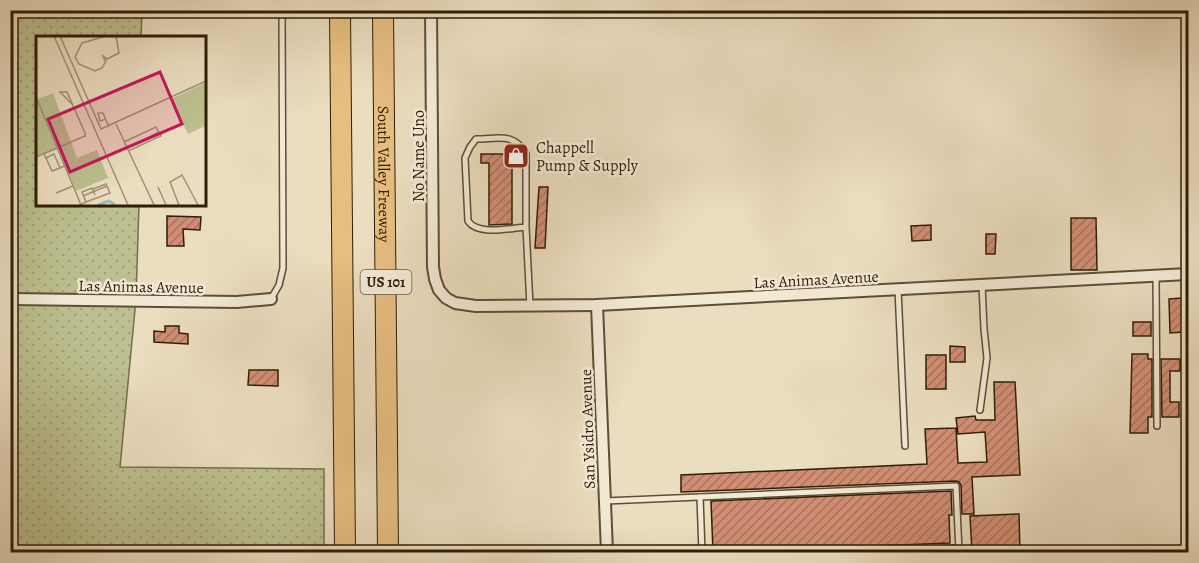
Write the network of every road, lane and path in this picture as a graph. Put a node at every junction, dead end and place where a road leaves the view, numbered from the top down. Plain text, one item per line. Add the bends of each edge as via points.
1 (282, 10) edge
2 (340, 10) edge
3 (383, 10) edge
4 (431, 10) edge
5 (526, 227) junction
6 (1188, 274) edge
7 (1156, 276) junction
8 (982, 285) junction
9 (898, 289) junction
10 (446, 298) joint
11 (10, 299) edge
12 (272, 299) joint
13 (597, 305) junction
14 (530, 306) junction
15 (980, 410) dead end
16 (1157, 426) dead end
17 (905, 446) dead end
18 (700, 497) junction
19 (605, 501) junction
20 (959, 550) edge
21 (345, 552) edge
22 (388, 552) edge
23 (607, 552) edge
24 (702, 552) edge
25 (871, 552) edge

1 - 12 lane via 283,268
2 - 21 highway, US 101
3 - 22 highway, South Valley Freeway / US 101
4 - 10 street, No Name Uno via 434,267 439,290
5 - 5 lane via 526,154 511,138 476,139 465,158 468,221 482,230
5 - 14 lane
6 - 7 street, Las Animas Avenue
7 - 8 street, Las Animas Avenue
7 - 16 lane
8 - 9 street, Las Animas Avenue
8 - 15 lane via 987,358
9 - 13 street, Las Animas Avenue
9 - 17 lane
10 - 14 street, Las Animas Avenue via 476,306
11 - 12 street, Las Animas Avenue
13 - 14 street, Las Animas Avenue
13 - 19 street, San Ysidro Avenue
18 - 19 lane
18 - 20 lane via 956,486
18 - 24 lane
19 - 23 street, San Ysidro Avenue
20 - 25 lane

